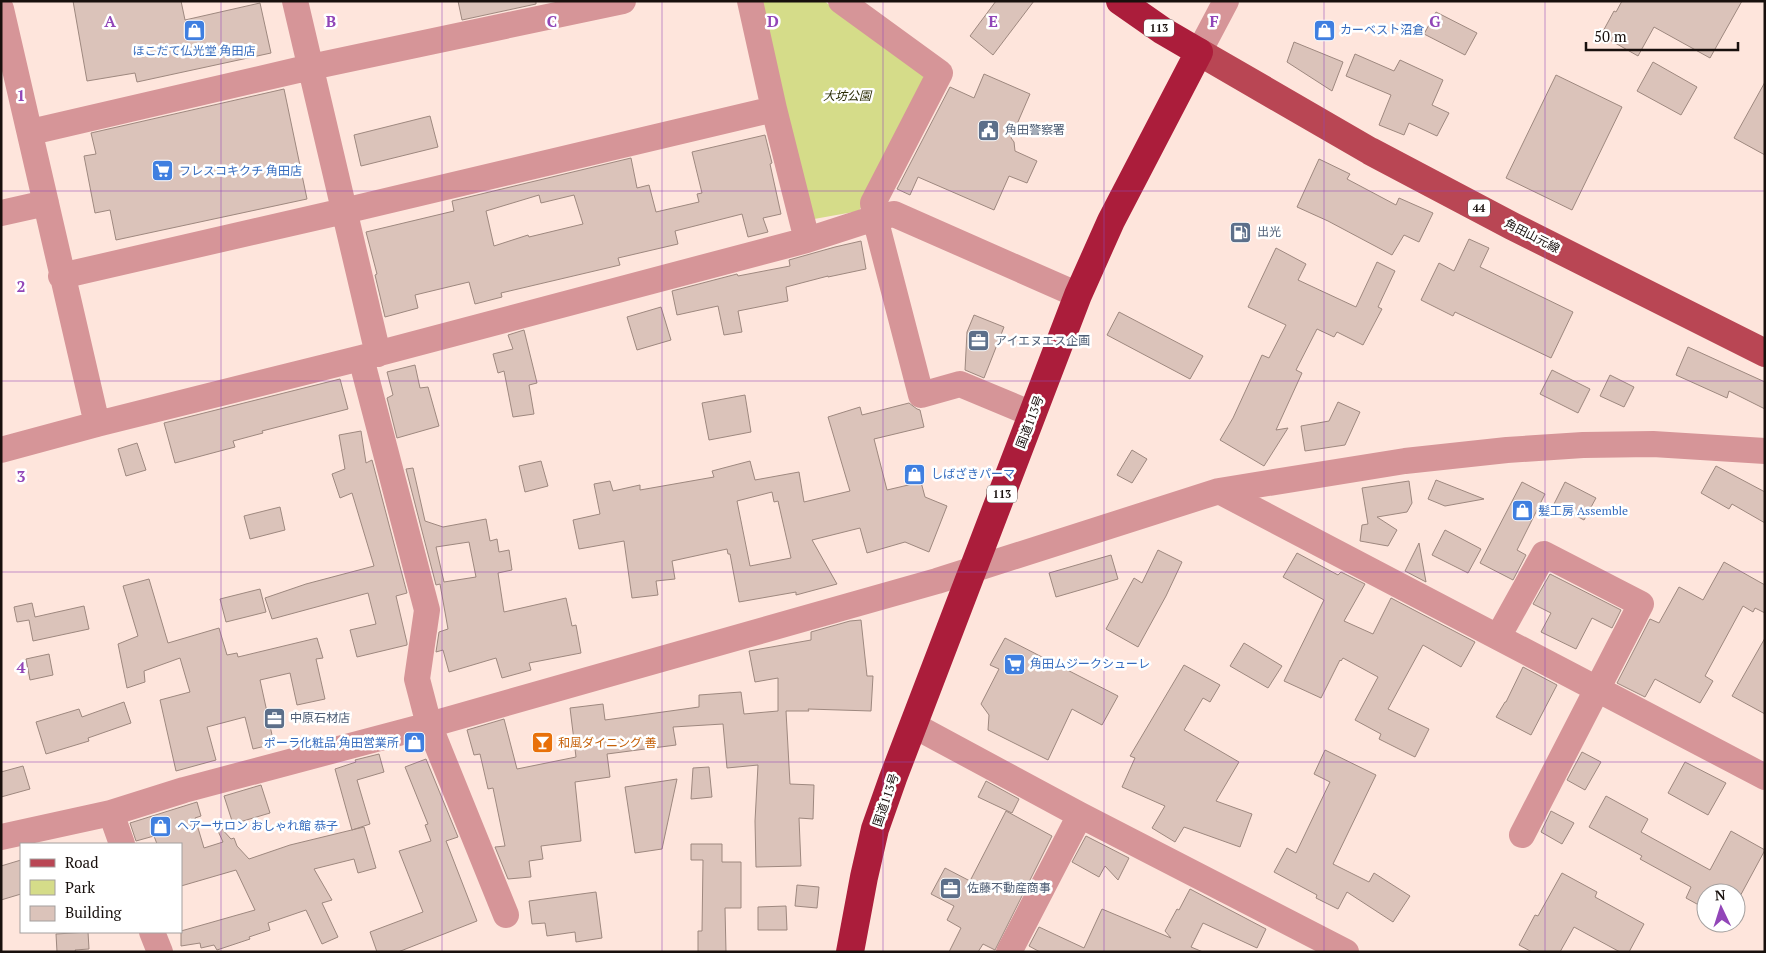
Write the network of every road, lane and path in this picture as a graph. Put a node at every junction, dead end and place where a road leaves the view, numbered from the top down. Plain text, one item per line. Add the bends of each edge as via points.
1 (295, 1) edge
2 (623, 1) edge
3 (750, 1) edge
4 (841, 1) edge
5 (1120, 1) edge
6 (1226, 1) edge
7 (1, 9) edge
8 (1199, 52) junction
9 (310, 67) junction
10 (774, 108) junction
11 (31, 132) junction
12 (46, 203) junction
13 (344, 211) junction
14 (1, 213) edge
15 (875, 218) junction
16 (807, 240) junction
17 (61, 276) junction
18 (1078, 295) junction
19 (1765, 353) edge
20 (370, 356) junction
21 (1032, 414) junction
22 (97, 424) junction
23 (1, 450) edge
24 (1765, 452) edge
25 (1220, 491) junction
26 (973, 570) junction
27 (1498, 637) junction
28 (1597, 689) junction
29 (429, 724) junction
30 (912, 725) junction
31 (1765, 777) edge
32 (111, 812) junction
33 (1080, 815) junction
34 (1522, 835) dead end
35 (1, 836) edge
36 (122, 843) edge
37 (506, 915) dead end
38 (152, 933) edge
39 (160, 952) edge
40 (850, 952) edge
41 (1009, 952) edge
42 (1346, 952) edge

1 - 9 street
2 - 9 street
3 - 10 street
4 - 15 street via 940,73 872,203
5 - 8 highway, 113
6 - 8 street
7 - 11 street
8 - 18 highway, 国道113号 / 113 via 1111,221
8 - 19 main road, 角田山元線 / 44 via 1378,155
9 - 11 street
9 - 13 street
10 - 13 street
10 - 16 street
11 - 12 street
12 - 14 street
12 - 17 street
13 - 17 street
13 - 20 street
15 - 16 street
15 - 18 street via 894,214
15 - 21 street via 921,395 960,384
16 - 20 street
17 - 22 street
18 - 21 highway, 国道113号 / 113
20 - 22 street
20 - 29 street via 427,610 417,679
21 - 26 highway, 国道113号 / 113
22 - 23 street
24 - 25 street via 1653,444 1583,444 1405,461
25 - 26 street
25 - 27 street
26 - 29 street
26 - 30 highway, 国道113号 / 113
27 - 28 street
27 - 28 street via 1544,554 1641,604
28 - 31 street
28 - 34 street
29 - 32 street
29 - 37 street
30 - 33 street
30 - 40 highway, 国道113号 / 113 via 875,829
32 - 35 street
32 - 36 street
33 - 41 street
33 - 42 street
38 - 39 street

